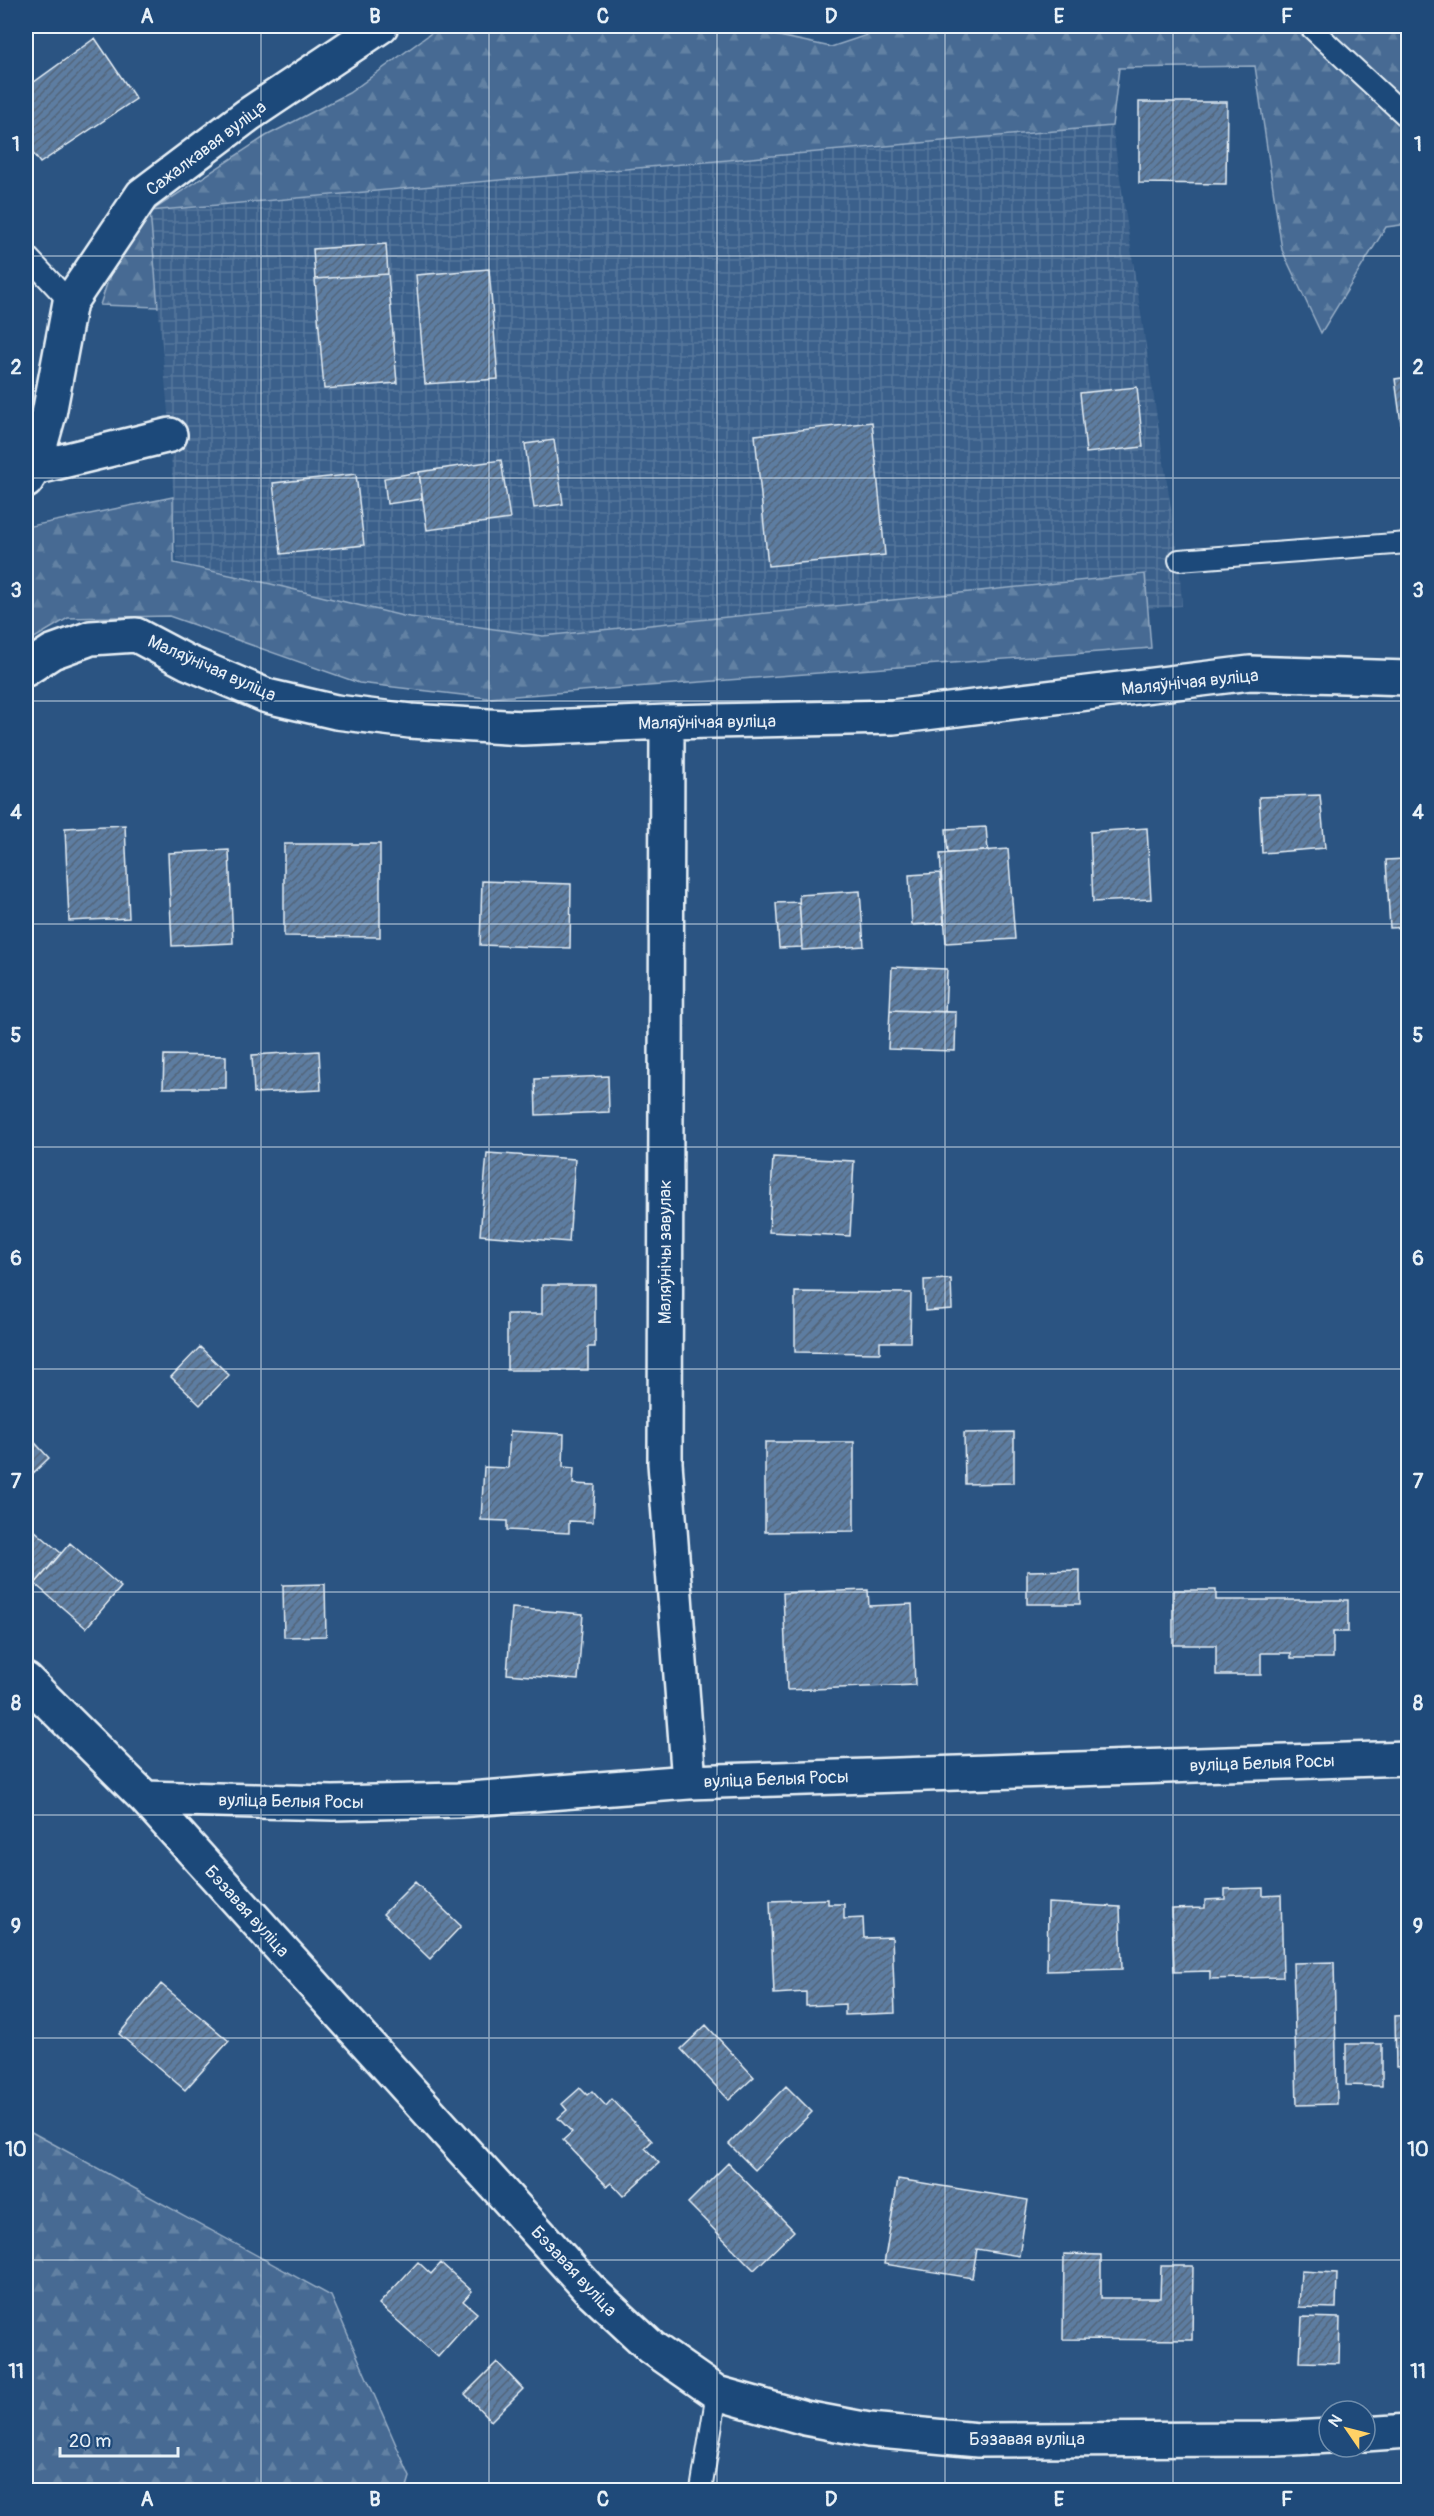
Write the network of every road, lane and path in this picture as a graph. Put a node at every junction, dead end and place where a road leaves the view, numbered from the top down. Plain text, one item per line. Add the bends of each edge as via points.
1 (381, 26) edge
2 (1309, 26) edge
3 (1408, 118) edge
4 (26, 255) edge
5 (70, 302) junction
6 (170, 435) dead end
7 (30, 474) edge
8 (1408, 543) edge
9 (1179, 560) dead end
10 (26, 669) edge
11 (1408, 678) edge
12 (667, 722) junction
13 (26, 1680) edge
14 (1408, 1758) edge
15 (689, 1782) junction
16 (145, 1798) junction
17 (717, 2393) junction
18 (1408, 2431) edge
19 (1377, 2433) edge
20 (1317, 2437) edge
21 (701, 2490) edge

1 - 5 street, Сажалкавая вуліца via 248,115 141,195
2 - 3 lane
4 - 5 lane
5 - 7 street, Сажалкавая вуліца via 49,414
6 - 7 street
8 - 9 lane
10 - 12 street, Маляўнічая вуліца via 51,652 91,638 136,635 267,696 336,711 410,721 522,728
11 - 12 street, Маляўнічая вуліца via 1250,673 893,717
12 - 15 street, Маляўнічы завулак via 665,1463
13 - 16 street, Бэзавая вуліца
14 - 15 street, вуліца Белыя Росы
15 - 16 street, вуліца Белыя Росы via 458,1800 333,1803
16 - 17 street, Бэзавая вуліца via 589,2289 651,2348
17 - 20 street, Бэзавая вуліца via 805,2418 869,2430 978,2440
17 - 21 lane
18 - 19 street

